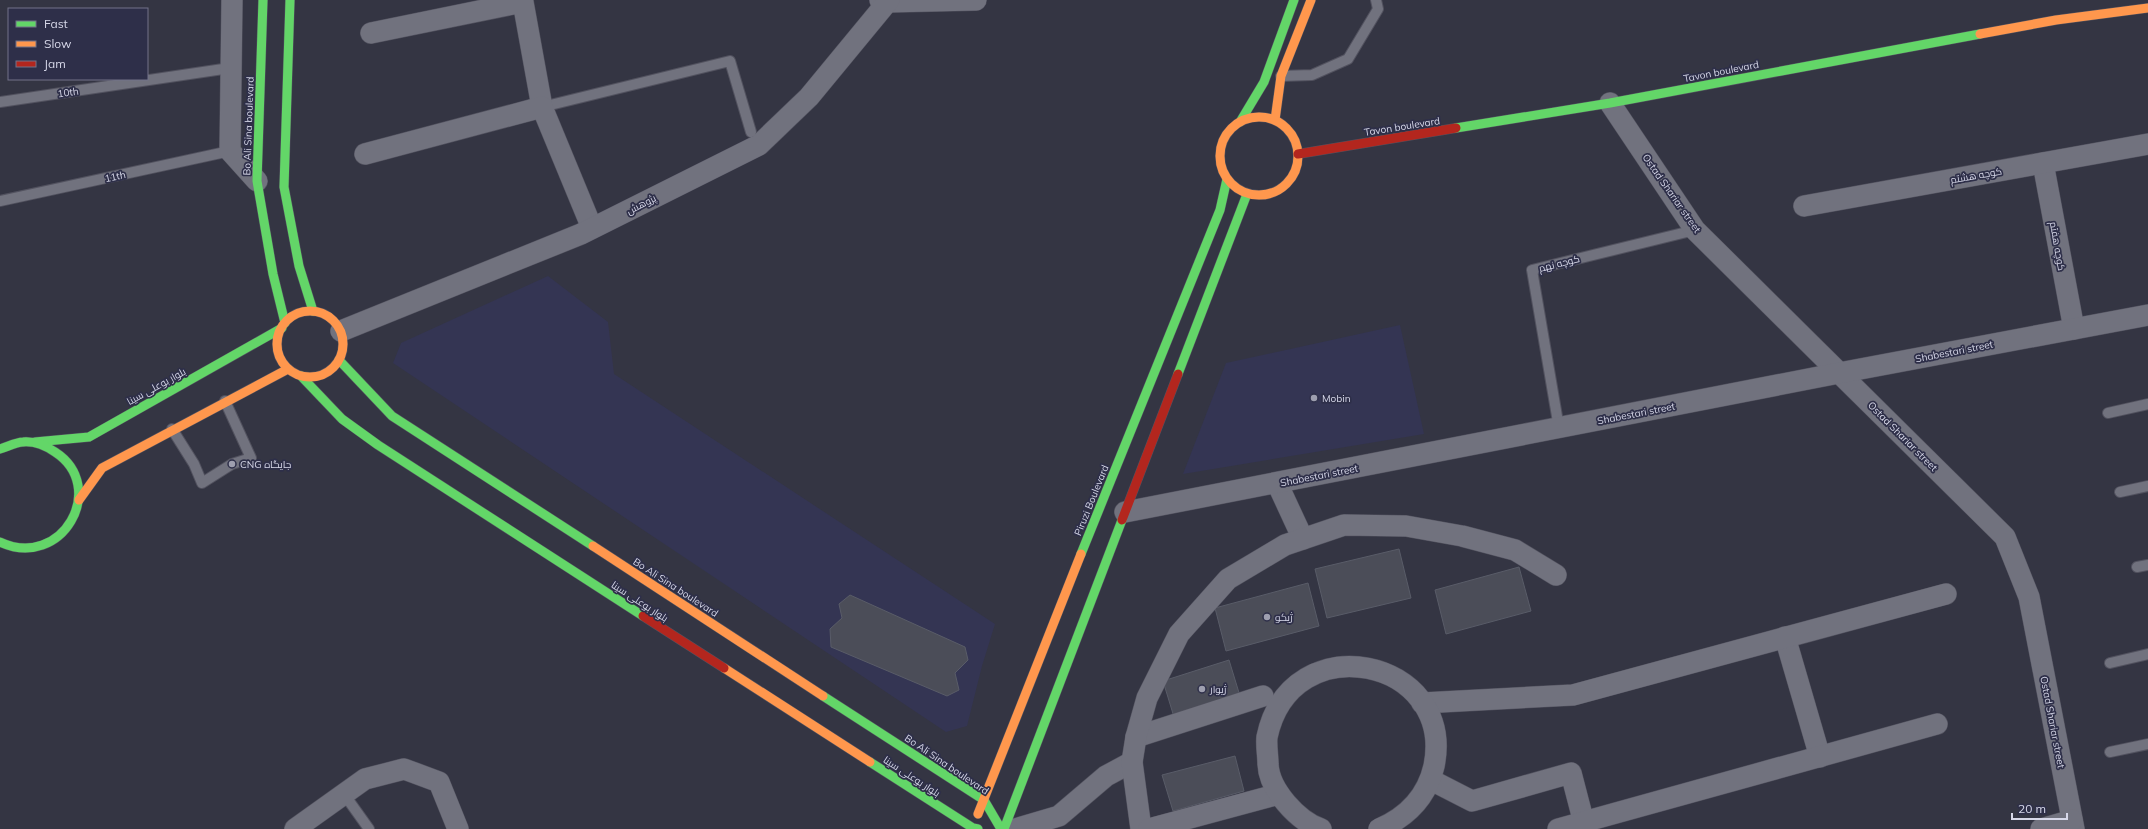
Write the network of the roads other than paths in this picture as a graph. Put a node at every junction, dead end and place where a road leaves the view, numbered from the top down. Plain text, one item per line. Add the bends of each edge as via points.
1 (232, 0) edge
2 (263, 0) edge
3 (290, 0) edge
4 (976, 0) edge
5 (1294, 0) edge
6 (1311, 0) edge
7 (1376, 0) edge
8 (885, 1) edge
9 (2148, 8) edge
10 (371, 33) dead end
11 (230, 68) junction
12 (1281, 76) junction
13 (0, 102) edge
14 (1610, 103) junction
15 (542, 107) junction
16 (1275, 120) junction
17 (1240, 122) junction
18 (750, 132) dead end
19 (2148, 144) edge
20 (230, 151) junction
21 (365, 154) dead end
22 (1298, 154) junction
23 (2044, 163) junction
24 (1227, 179) junction
25 (257, 181) junction
26 (1247, 194) junction
27 (0, 201) edge
28 (1804, 206) dead end
29 (592, 228) junction
30 (1696, 230) junction
31 (313, 311) junction
32 (2148, 315) edge
33 (283, 325) junction
34 (2074, 329) junction
35 (341, 331) junction
36 (339, 360) junction
37 (288, 369) junction
38 (1839, 373) junction
39 (301, 376) junction
40 (224, 401) junction
41 (2148, 404) edge
42 (2108, 412) dead end
43 (1559, 428) junction
44 (172, 429) junction
45 (35, 442) junction
46 (0, 449) edge
47 (1277, 484) junction
48 (2148, 486) edge
49 (2120, 492) dead end
50 (79, 500) junction
51 (1125, 512) junction
52 (1303, 538) junction
53 (0, 542) edge
54 (0, 548) edge
55 (13, 549) junction
56 (2148, 565) edge
57 (2137, 567) dead end
58 (1556, 575) dead end
59 (1946, 594) dead end
60 (1785, 637) junction
61 (2148, 654) edge
62 (2110, 663) dead end
63 (1262, 696) dead end
64 (1422, 703) junction
65 (1937, 724) dead end
66 (1136, 737) junction
67 (2148, 744) edge
68 (2110, 752) dead end
69 (1820, 757) junction
70 (1132, 762) junction
71 (1431, 780) junction
72 (344, 794) junction
73 (1279, 794) junction
74 (984, 800) junction
75 (1584, 823) junction
76 (2073, 825) edge
77 (1394, 826) edge
78 (295, 829) edge
79 (369, 829) edge
80 (458, 829) edge
81 (975, 829) edge
82 (1001, 829) edge
83 (1004, 829) edge
84 (1015, 829) edge
85 (1141, 829) edge
86 (1149, 829) edge
87 (1322, 829) edge
88 (1558, 829) edge
89 (2041, 829) edge

1 - 11 street
2 - 25 street, Bo Ali Sina boulevard
3 - 31 street via 284,187 299,266
4 - 8 street
5 - 17 street via 1264,82
6 - 12 street
7 - 12 lane via 1378,9 1348,59 1312,75
8 - 29 street, پژوهش via 809,97 759,145
9 - 14 street, Tavon boulevard via 2056,20
10 - 15 street via 523,2
11 - 13 lane, 10th
11 - 20 street
12 - 16 street
14 - 22 street, Tavon boulevard
14 - 30 street, Ostad Shariar street
15 - 18 lane via 730,61
15 - 21 street
15 - 29 street
16 - 17 street via 1263,117
16 - 22 street via 1287,128 1295,140
17 - 24 street via 1230,130 1223,141 1220,161
19 - 23 street, کوچه هشتم
20 - 25 street
20 - 27 lane, 11th
22 - 26 street via 1296,169 1288,182 1276,191 1262,195
23 - 28 street, کوچه هشتم
23 - 34 street, کوچه هفتم
24 - 26 street
24 - 74 street, Piruzi Boulevard via 1220,210
25 - 33 street, Bo Ali Sina boulevard
26 - 51 street
29 - 35 street, پژوهش
30 - 38 street, Ostad Shariar street
30 - 43 lane, کوچه نهم via 1532,270
31 - 33 street via 293,316
31 - 35 street via 325,314
32 - 34 street, Shabestari street
33 - 37 street via 277,342 280,357
33 - 45 street, بلوار بوعلی سینا via 89,437
34 - 38 street, Shabestari street
35 - 36 street via 344,346
36 - 39 street via 330,371 316,377
36 - 74 street, Bo Ali Sina boulevard via 392,416
37 - 39 street
37 - 40 street
38 - 43 street, Shabestari street
38 - 76 street, Ostad Shariar street via 2005,537 2029,597
39 - 81 street, بلوار بوعلی سینا via 342,419 378,445
40 - 44 street
40 - 44 lane via 251,458 232,464 202,483 194,464
41 - 42 lane
43 - 47 street, Shabestari street
44 - 50 street via 102,468
45 - 46 street, بلوار بوعلی سینا via 10,443
45 - 50 street via 53,449 68,462 77,480
47 - 51 street, Shabestari street
47 - 52 street
48 - 49 lane
50 - 55 street via 73,522 58,539 36,549
51 - 83 street
52 - 58 street via 1344,525 1406,526 1462,536 1515,550
52 - 66 street via 1285,544 1228,579 1179,634 1147,698
53 - 55 street
54 - 55 street
56 - 57 lane
59 - 60 street
60 - 64 street via 1574,695
60 - 69 street
61 - 62 lane
63 - 66 street
64 - 71 street via 1433,727 1436,754
64 - 73 street via 1402,682 1376,669 1347,665 1318,672 1294,688 1276,711 1267,738 1268,767
65 - 69 street
66 - 70 street
67 - 68 lane
69 - 75 street
70 - 84 street via 1106,776 1059,816
70 - 85 street
71 - 75 street via 1472,801 1571,773
71 - 77 street via 1417,803
72 - 78 street
72 - 79 lane
72 - 80 street via 365,779 404,769 439,782
73 - 86 street
73 - 87 street via 1296,815
74 - 81 street, Piruzi Boulevard
74 - 82 street, Bo Ali Sina boulevard
75 - 88 street
76 - 89 street

